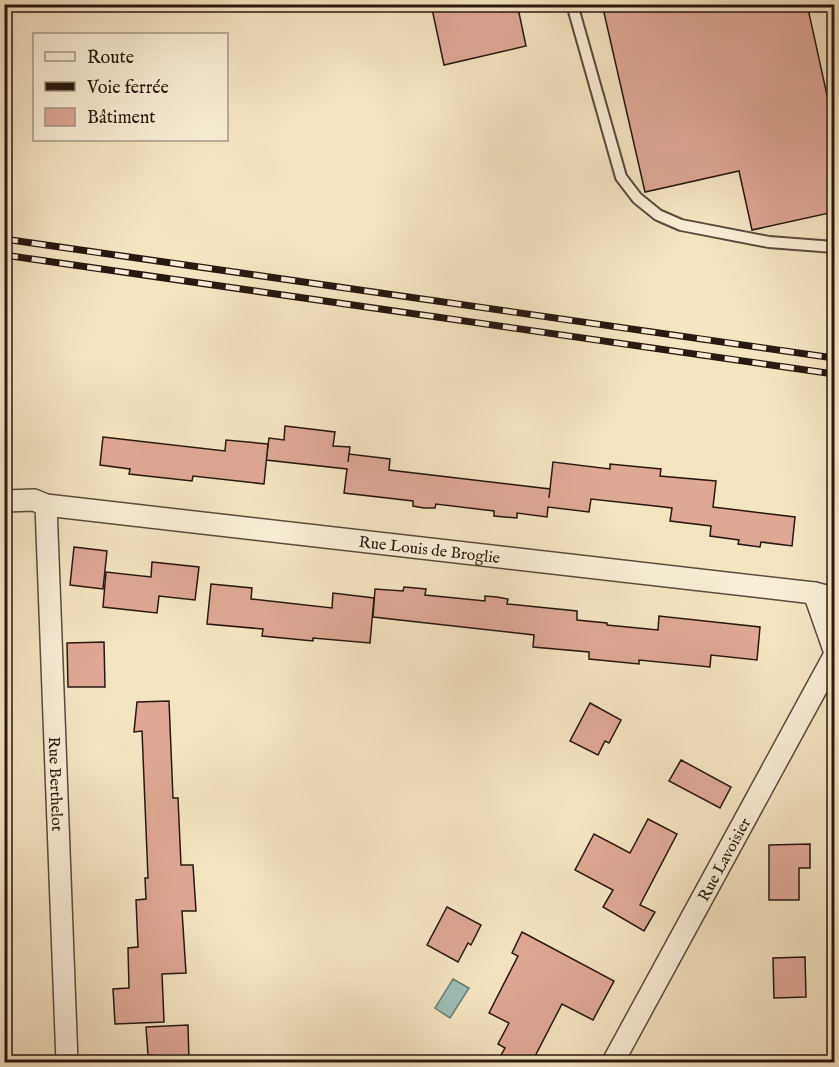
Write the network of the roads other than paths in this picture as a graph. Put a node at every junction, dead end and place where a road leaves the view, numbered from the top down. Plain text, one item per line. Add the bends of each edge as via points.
1 (572, 4) edge
2 (834, 247) edge
3 (4, 501) edge
4 (46, 505) junction
5 (814, 593) junction
6 (834, 598) edge
7 (834, 650) edge
8 (834, 656) edge
9 (67, 1062) edge
10 (613, 1062) edge

1 - 2 lane via 621,177 637,198 658,215 681,225 769,243
3 - 4 street, Rue Louis de Broglie via 34,500
4 - 5 street, Rue Louis de Broglie
4 - 9 street, Rue Berthelot
5 - 6 street, Rue Louis de Broglie
5 - 7 street
8 - 10 street, Rue Lavoisier

